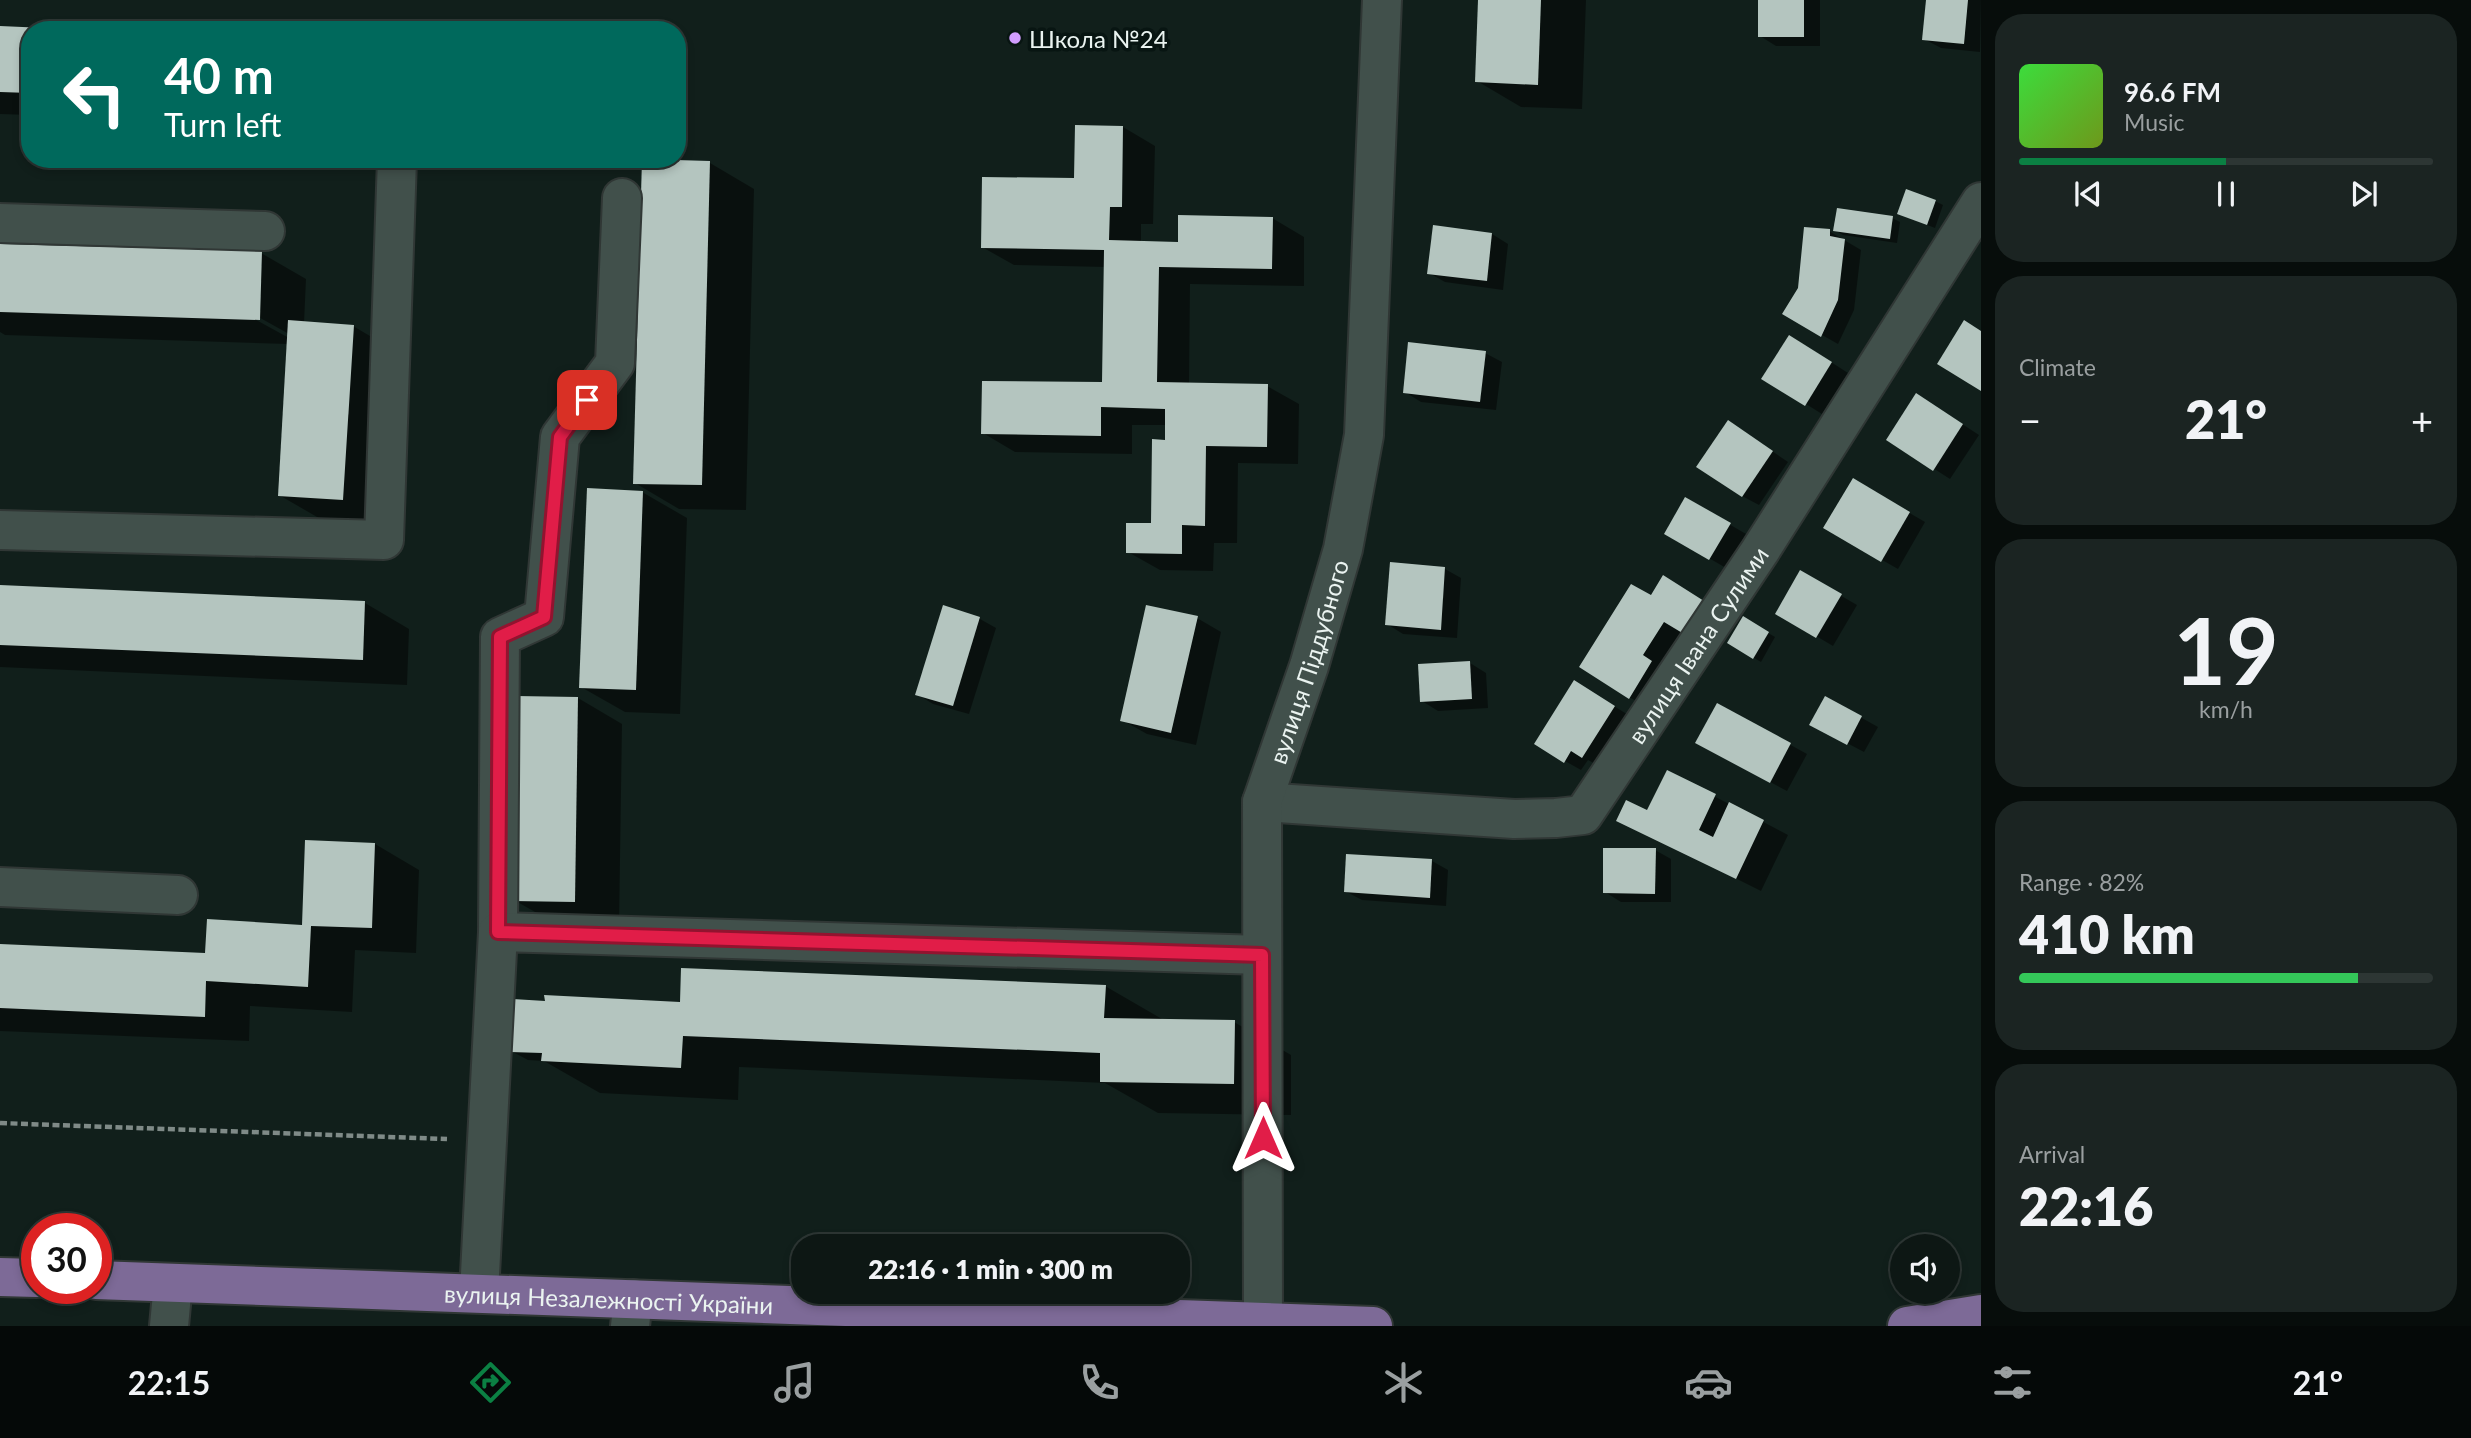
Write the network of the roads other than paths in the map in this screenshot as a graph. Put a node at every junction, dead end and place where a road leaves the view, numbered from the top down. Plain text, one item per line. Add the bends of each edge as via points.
1 (1382, 0) edge
2 (397, 168) edge
3 (622, 198) dead end
4 (1981, 202) edge
5 (0, 223) edge
6 (265, 232) dead end
7 (0, 530) edge
8 (1262, 802) junction
9 (0, 887) edge
10 (178, 895) dead end
11 (498, 932) junction
12 (1262, 955) junction
13 (0, 1276) edge
14 (21, 1277) edge
15 (112, 1281) edge
16 (173, 1283) junction
17 (479, 1293) junction
18 (631, 1312) edge
19 (1981, 1314) edge
20 (1263, 1322) junction
21 (169, 1326) edge
22 (1373, 1326) edge
23 (1907, 1326) edge

1 - 8 street, вулиця Піддубного via 1364,435 1343,549
2 - 7 street via 384,540
3 - 11 street via 615,363 560,437 544,617 500,637
4 - 8 street, вулиця Івана Сулими via 1760,551 1583,814 1514,819
5 - 6 street
8 - 12 street, вулиця Піддубного
9 - 10 street
11 - 12 street
11 - 17 street
12 - 20 street, вулиця Піддубного
13 - 14 main road
15 - 16 main road, вулиця Незалежності України
16 - 17 main road, вулиця Незалежності України
16 - 21 street
17 - 18 main road, вулиця Незалежності України
18 - 20 main road, вулиця Незалежності України
19 - 23 main road
20 - 22 main road, вулиця Незалежності України

